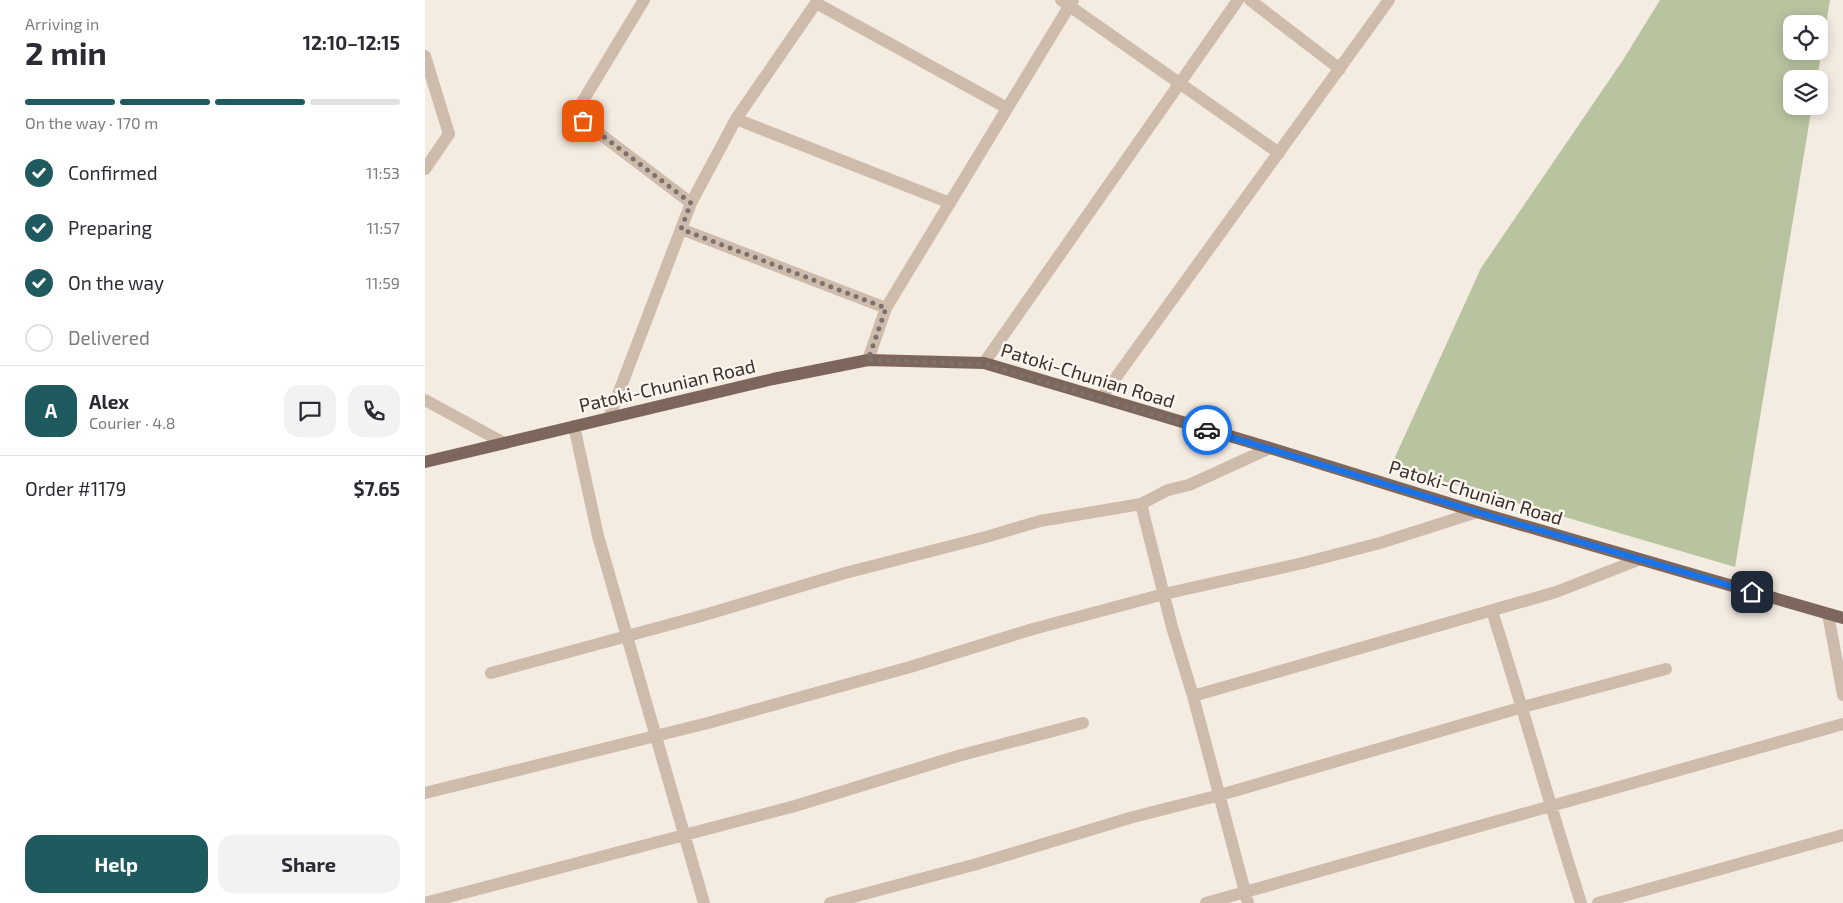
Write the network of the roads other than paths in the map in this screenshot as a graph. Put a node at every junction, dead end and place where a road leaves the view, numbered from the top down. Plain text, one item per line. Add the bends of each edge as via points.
1 (644, 0) edge
2 (1238, 0) edge
3 (1250, 0) edge
4 (1389, 0) edge
5 (817, 2) edge
6 (1068, 2) edge
7 (425, 56) edge
8 (1339, 69) junction
9 (1180, 84) junction
10 (1007, 108) junction
11 (736, 120) junction
12 (1279, 154) junction
13 (425, 169) edge
14 (691, 203) junction
15 (950, 203) junction
16 (681, 229) junction
17 (886, 308) junction
18 (868, 360) junction
19 (984, 364) junction
20 (1101, 398) junction
21 (425, 400) edge
22 (609, 418) junction
23 (574, 426) junction
24 (503, 442) junction
25 (1270, 448) junction
26 (425, 462) edge
27 (1141, 504) junction
28 (1477, 512) junction
29 (1638, 560) junction
30 (1164, 594) junction
31 (1492, 611) junction
32 (1827, 614) junction
33 (1843, 618) edge
34 (626, 637) junction
35 (1666, 669) dead end
36 (491, 673) dead end
37 (1843, 695) edge
38 (1193, 696) junction
39 (1523, 707) junction
40 (1083, 723) dead end
41 (1843, 724) edge
42 (656, 736) junction
43 (425, 793) edge
44 (1220, 795) junction
45 (1550, 806) junction
46 (1843, 835) edge
47 (684, 836) junction
48 (1246, 898) edge
49 (425, 903) edge
50 (704, 903) edge
51 (830, 903) edge
52 (1206, 903) edge
53 (1581, 903) edge
54 (1598, 903) edge

1 - 14 street via 578,109 579,116
2 - 9 street
3 - 8 street
4 - 8 street
5 - 10 street
5 - 11 street
6 - 9 street
6 - 10 street
7 - 13 street via 449,134
8 - 12 street
9 - 12 street
9 - 19 street
10 - 15 street
11 - 14 street
11 - 15 street
12 - 20 street
14 - 16 street
15 - 17 street
16 - 17 street
16 - 22 street
17 - 18 street
18 - 19 main road, Patoki-Chunian Road
18 - 22 main road, Patoki-Chunian Road
19 - 20 main road, Patoki-Chunian Road
20 - 25 main road, Patoki-Chunian Road
21 - 24 street
22 - 23 main road, Patoki-Chunian Road
23 - 24 main road, Patoki-Chunian Road
23 - 34 street via 598,536
24 - 26 main road, Patoki-Chunian Road
25 - 27 street
25 - 28 main road, Patoki-Chunian Road
27 - 30 street
27 - 34 street via 1040,521 845,573
28 - 29 main road, Patoki-Chunian Road
28 - 30 street via 1380,543
29 - 31 street via 1556,592
29 - 32 main road, Patoki-Chunian Road
30 - 38 street
30 - 42 street
31 - 38 street
31 - 39 street
32 - 33 main road, Patoki-Chunian Road
32 - 37 street
34 - 36 street
34 - 42 street
35 - 39 street
38 - 44 street
39 - 44 street
39 - 45 street
40 - 47 street
41 - 45 street
42 - 43 street
42 - 47 street
44 - 48 street
44 - 51 street
45 - 48 street
45 - 53 street
46 - 54 street
47 - 49 street
47 - 50 street
48 - 52 street

